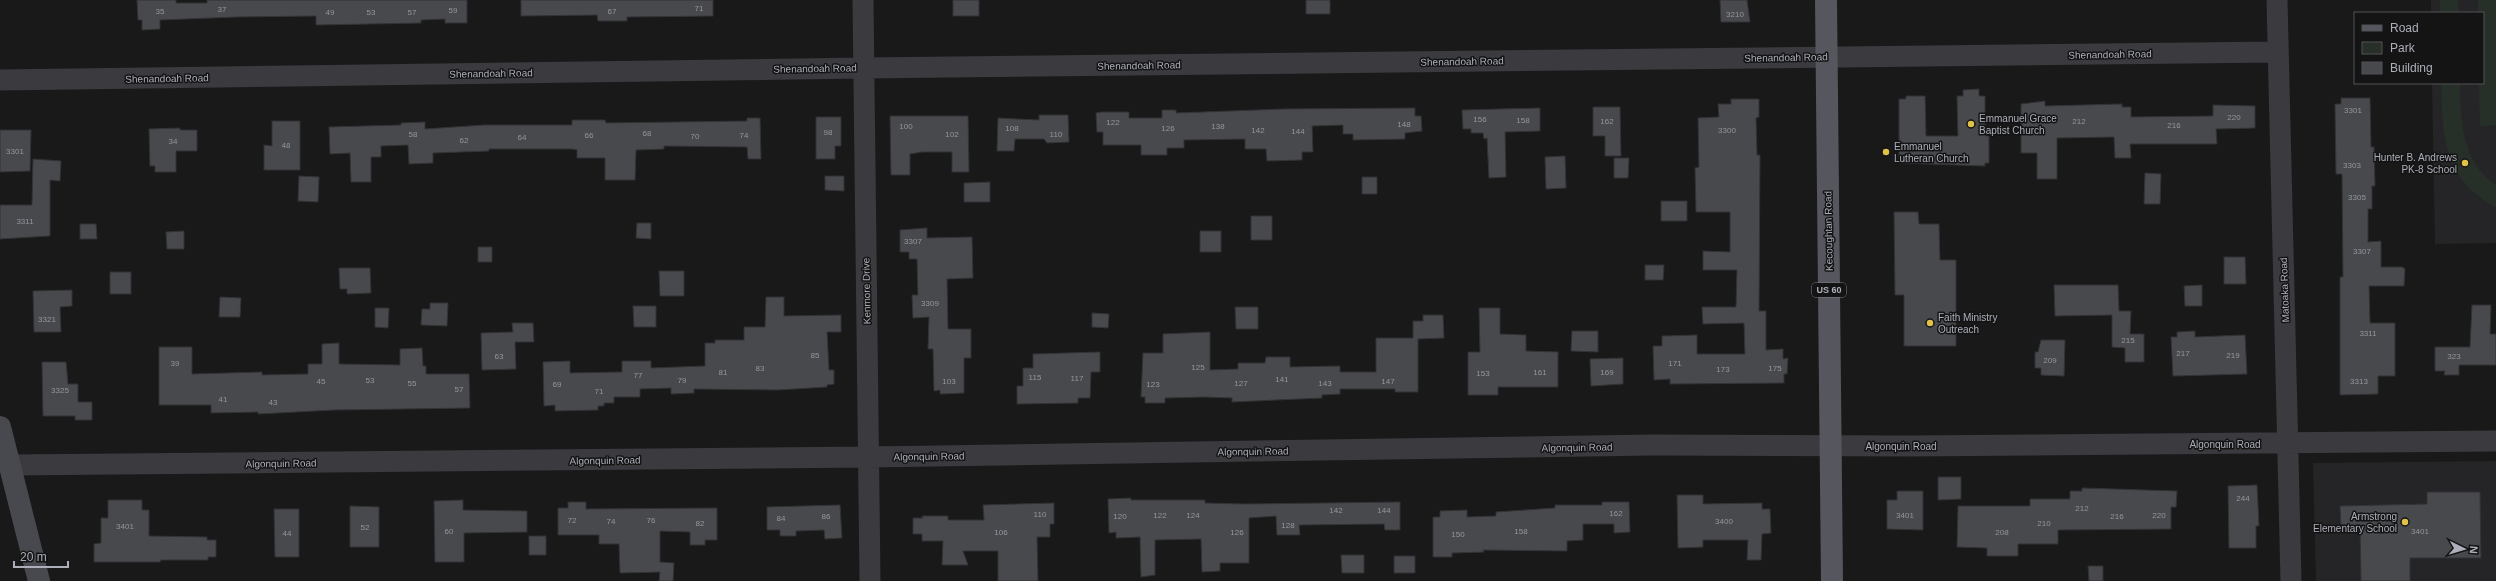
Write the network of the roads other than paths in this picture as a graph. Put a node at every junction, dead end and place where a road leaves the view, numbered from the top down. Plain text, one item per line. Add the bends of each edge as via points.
1 (863, 0) edge
2 (1826, 0) edge
3 (2277, 0) edge
4 (2277, 52) junction
5 (1826, 56) junction
6 (864, 68) junction
7 (0, 80) edge
8 (0, 427) edge
9 (2496, 441) edge
10 (2289, 443) junction
11 (1831, 446) junction
12 (868, 457) junction
13 (10, 465) junction
14 (40, 581) edge
15 (870, 581) edge
16 (1832, 581) edge
17 (2291, 581) edge

1 - 6 street, Kenmore Drive
2 - 5 main road, Kecoughtan Road / US 60
3 - 4 street, Matoaka Road
4 - 5 street, Shenandoah Road
4 - 10 street, Matoaka Road
5 - 6 street, Shenandoah Road
5 - 11 main road, Kecoughtan Road / US 60
6 - 7 street, Shenandoah Road
6 - 12 street, Kenmore Drive
8 - 13 main road
9 - 10 street, Algonquin Road
10 - 11 street, Algonquin Road
10 - 17 street, Matoaka Road
11 - 12 street, Algonquin Road via 1652,445
11 - 16 main road, Kecoughtan Road / US 60
12 - 13 street, Algonquin Road
12 - 15 street, Kenmore Drive
13 - 14 main road

